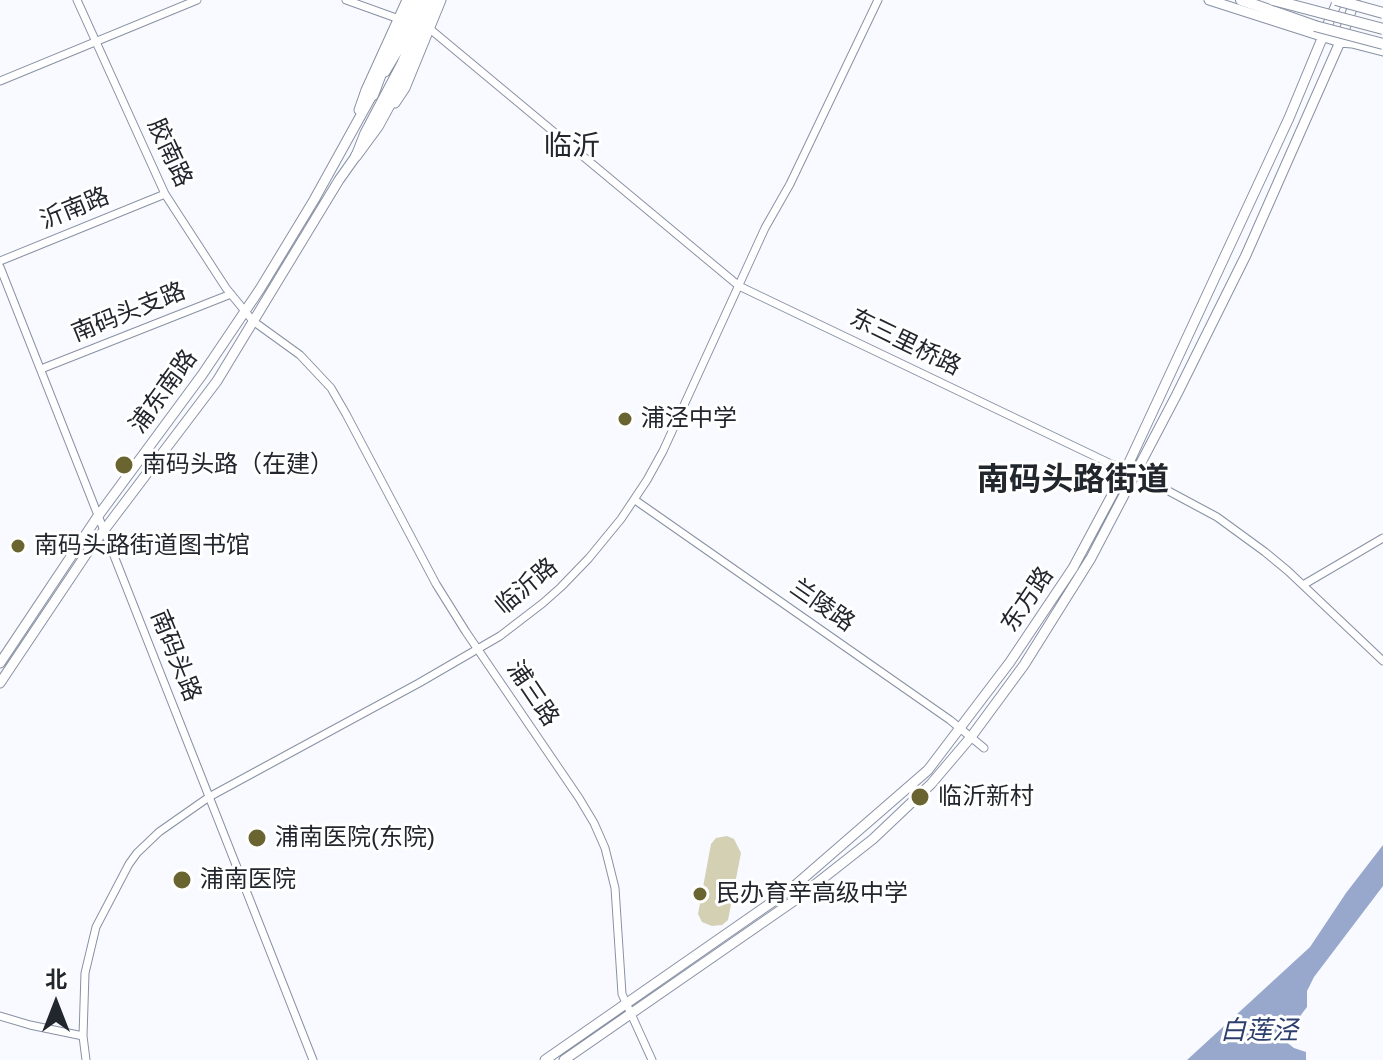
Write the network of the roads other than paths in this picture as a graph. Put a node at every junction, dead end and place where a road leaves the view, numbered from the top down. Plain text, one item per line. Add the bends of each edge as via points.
1 (77, 0) edge
2 (197, 0) edge
3 (346, 0) edge
4 (407, 0) edge
5 (414, 0) edge
6 (421, 0) edge
7 (429, 0) edge
8 (439, 0) edge
9 (878, 0) edge
10 (1209, 0) edge
11 (1241, 0) edge
12 (1273, 0) edge
13 (1337, 0) edge
14 (1356, 0) edge
15 (1383, 11) edge
16 (399, 19) junction
17 (430, 29) junction
18 (1383, 29) edge
19 (1324, 37) junction
20 (96, 41) junction
21 (1340, 42) junction
22 (1383, 44) edge
23 (1383, 51) edge
24 (0, 81) edge
25 (373, 95) junction
26 (349, 137) junction
27 (356, 156) junction
28 (339, 180) junction
29 (165, 194) junction
30 (0, 261) edge
31 (0, 267) edge
32 (739, 286) junction
33 (231, 294) junction
34 (245, 311) junction
35 (253, 321) junction
36 (41, 369) junction
37 (1130, 471) junction
38 (635, 500) junction
39 (98, 516) junction
40 (104, 532) junction
41 (1383, 538) edge
42 (1303, 585) junction
43 (478, 650) junction
44 (1383, 661) edge
45 (0, 663) edge
46 (0, 683) edge
47 (960, 727) junction
48 (971, 737) junction
49 (984, 748) dead end
50 (209, 797) junction
51 (627, 1002) junction
52 (631, 1013) junction
53 (0, 1016) edge
54 (83, 1036) junction
55 (86, 1060) edge
56 (313, 1060) edge
57 (545, 1060) edge
58 (564, 1060) edge
59 (652, 1060) edge

1 - 20 street, 胶南路
2 - 20 street
3 - 16 street
4 - 16 main road, 浦东南路
5 - 25 highway
6 - 25 main road, 浦东南路
7 - 27 main road, 浦东南路
8 - 17 main road, 浦东南路
8 - 27 highway via 396,93
9 - 32 street, 临沂路
10 - 19 main road
11 - 22 highway, bridge
12 - 18 highway, bridge
13 - 15 highway, bridge
13 - 19 main road, 东方路
14 - 15 main road
14 - 21 main road, 东方路
16 - 26 main road, 浦东南路
17 - 28 main road, 浦东南路 via 405,88 374,139
17 - 32 street, 东三里桥路
19 - 21 main road
19 - 37 main road, 东方路
20 - 24 street
20 - 29 street, 胶南路
21 - 23 main road
21 - 37 main road, 东方路 via 1246,255 1177,394
25 - 26 main road, 浦东南路
26 - 34 main road, 浦东南路
27 - 28 main road, 浦东南路
28 - 35 main road, 浦东南路
29 - 30 street, 沂南路
29 - 33 street, 胶南路
31 - 36 street, 南码头路
32 - 37 street, 东三里桥路
32 - 38 street, 临沂路
33 - 34 street, 胶南路
33 - 36 street, 南码头支路
34 - 35 street, 浦三路
34 - 39 main road, 浦东南路
35 - 40 main road, 浦东南路 via 217,381
35 - 43 street, 浦三路 via 300,355 331,388 436,584
36 - 39 street, 南码头路
37 - 42 street, 东三里桥路 via 1217,517
37 - 47 main road, 东方路 via 1073,568
37 - 48 main road, 东方路 via 1091,558
38 - 43 street, 临沂路 via 561,587
38 - 47 street, 兰陵路
39 - 40 street, 南码头路
39 - 45 main road, 浦东南路
40 - 46 main road, 浦东南路
40 - 50 street, 南码头路
41 - 42 street
42 - 44 street, 东三里桥路
43 - 50 street, 临沂路
43 - 51 street, 浦三路 via 600,836 615,888 622,994
47 - 48 street, 兰陵路
47 - 51 main road, 东方路 via 928,770 791,889
48 - 49 street, 兰陵路
48 - 52 main road, 东方路 via 873,839 798,898
50 - 54 street, 临沂路 via 159,832 129,864 96,927 85,973
50 - 56 street, 南码头路
51 - 52 street, 浦三路
51 - 57 main road, 东方路
52 - 58 main road, 东方路
52 - 59 street, 浦三路
53 - 54 street
54 - 55 street, 临沂路

